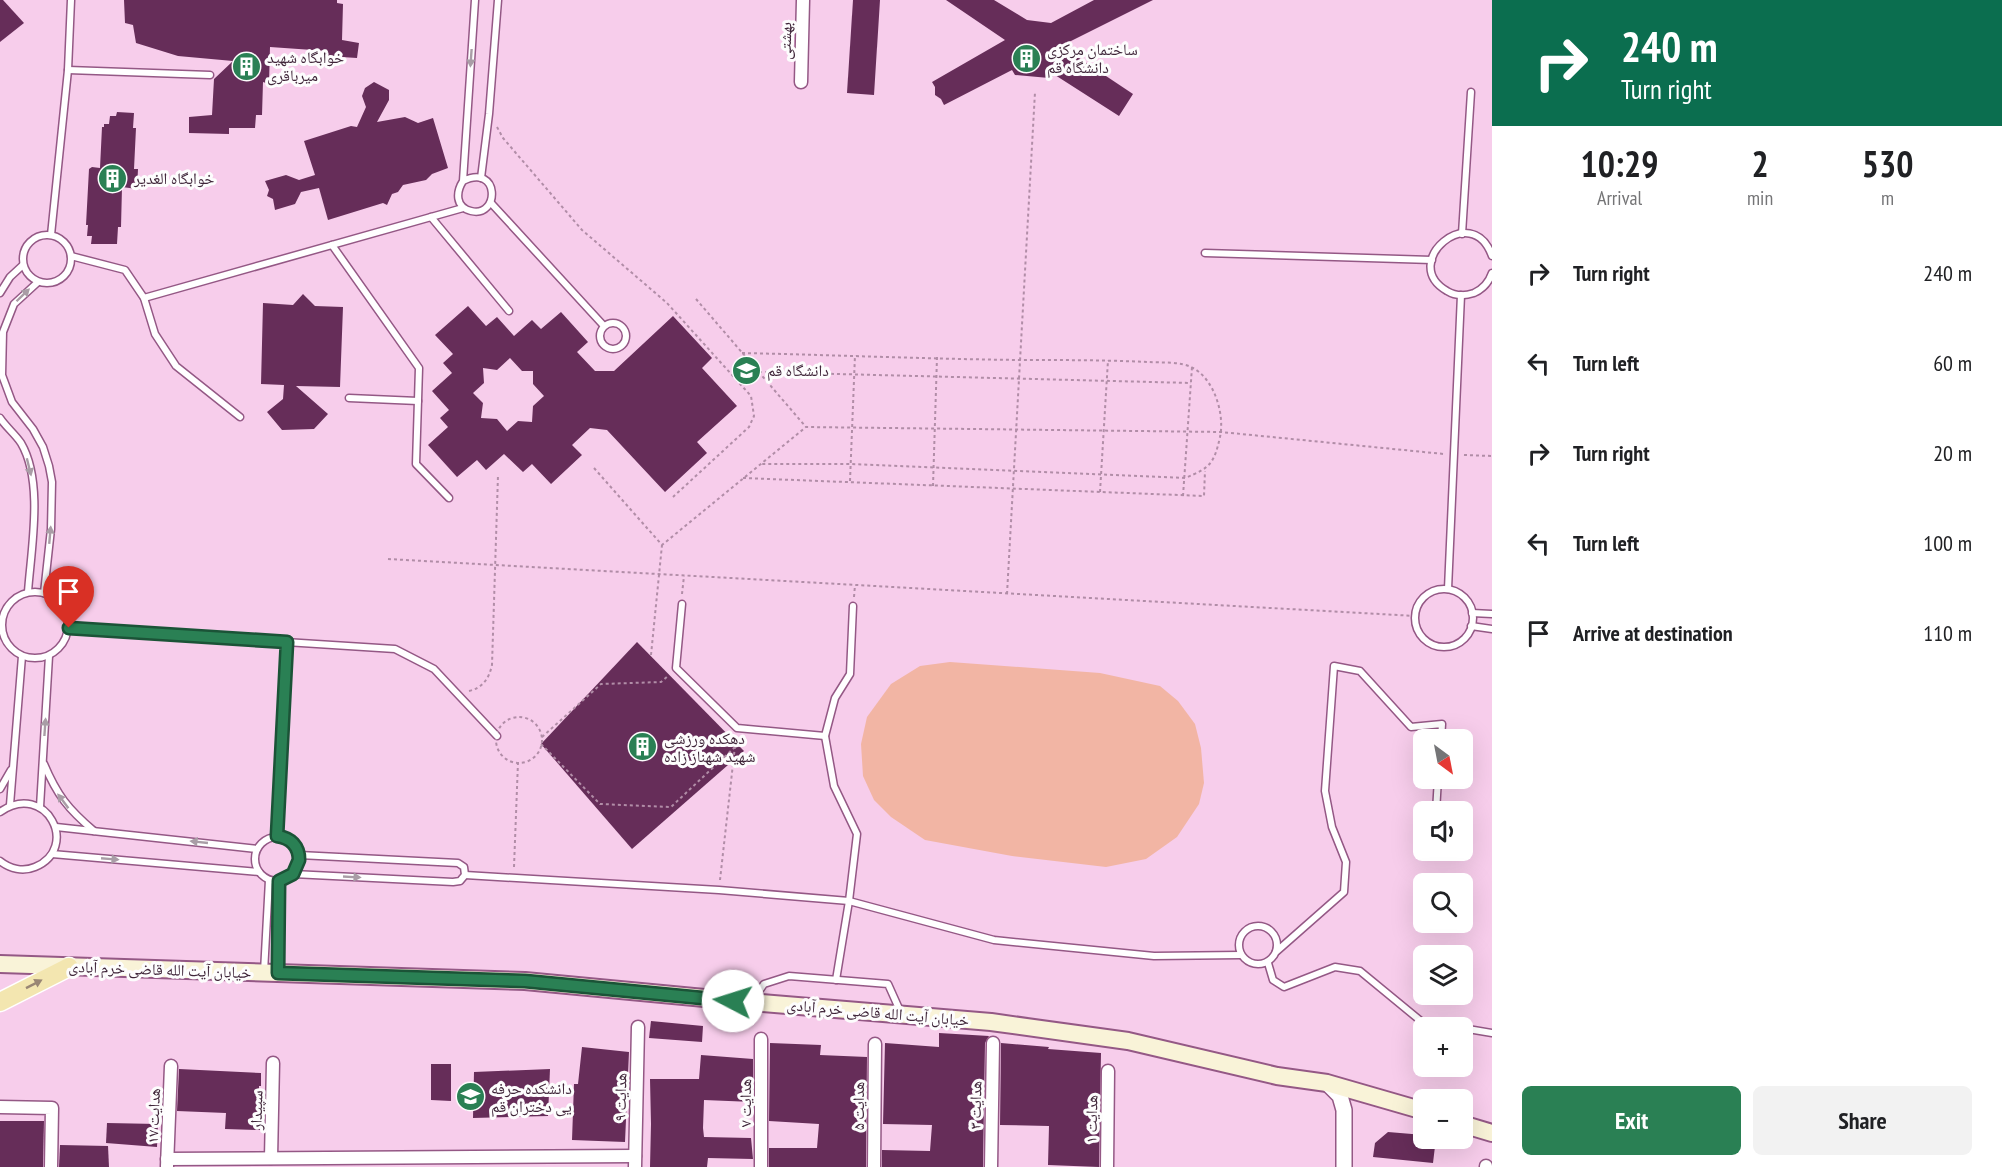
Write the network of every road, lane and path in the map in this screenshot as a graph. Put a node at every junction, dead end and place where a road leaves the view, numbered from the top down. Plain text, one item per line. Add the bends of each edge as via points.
1 (71, 0) edge
2 (475, 0) edge
3 (498, 0) edge
4 (803, 0) edge
5 (68, 70) junction
6 (210, 75) dead end
7 (801, 82) dead end
8 (1035, 92) dead end
9 (1471, 92) dead end
10 (489, 114) junction
11 (481, 178) junction
12 (463, 181) junction
13 (491, 203) junction
14 (464, 208) junction
15 (431, 217) junction
16 (1462, 234) junction
17 (51, 235) junction
18 (332, 245) junction
19 (1205, 253) dead end
20 (71, 256) junction
21 (1492, 256) edge
22 (1432, 260) junction
23 (23, 265) junction
24 (1492, 273) edge
25 (38, 282) junction
26 (0, 293) edge
27 (1461, 295) junction
28 (144, 297) junction
29 (696, 299) dead end
30 (509, 310) dead end
31 (604, 326) junction
32 (742, 352) junction
33 (855, 356) junction
34 (938, 357) junction
35 (1019, 360) junction
36 (1107, 360) junction
37 (1192, 367) junction
38 (759, 372) junction
39 (854, 375) junction
40 (937, 376) junction
41 (1018, 379) junction
42 (1107, 381) junction
43 (1191, 383) junction
44 (350, 398) dead end
45 (418, 401) junction
46 (240, 417) dead end
47 (0, 418) edge
48 (806, 427) junction
49 (851, 428) junction
50 (936, 429) junction
51 (1015, 430) junction
52 (1104, 431) junction
53 (1188, 432) junction
54 (1221, 432) junction
55 (1454, 455) junction
56 (1492, 456) edge
57 (761, 464) junction
58 (851, 464) junction
59 (934, 467) junction
60 (594, 468) dead end
61 (1205, 470) junction
62 (1014, 471) junction
63 (1102, 474) junction
64 (498, 475) dead end
65 (743, 478) junction
66 (1185, 478) junction
67 (850, 483) junction
68 (933, 486) junction
69 (1013, 489) junction
70 (1100, 492) junction
71 (1183, 496) junction
72 (674, 497) dead end
73 (449, 498) dead end
74 (662, 544) junction
75 (388, 560) dead end
76 (495, 565) junction
77 (659, 574) junction
78 (684, 576) junction
79 (1448, 589) junction
80 (28, 592) junction
81 (44, 593) junction
82 (1007, 594) junction
83 (682, 604) joint
84 (853, 606) dead end
85 (1472, 613) junction
86 (1492, 614) edge
87 (1415, 616) junction
88 (1471, 626) junction
89 (69, 628) junction
90 (1492, 629) edge
91 (287, 642) junction
92 (651, 655) dead end
93 (22, 656) junction
94 (49, 656) junction
95 (676, 668) junction
96 (452, 690) junction
97 (737, 728) junction
98 (1442, 729) edge
99 (497, 736) junction
100 (825, 736) junction
101 (542, 737) junction
102 (541, 744) junction
103 (735, 747) junction
104 (43, 762) junction
105 (518, 762) junction
106 (13, 767) junction
107 (0, 789) edge
108 (10, 805) junction
109 (39, 807) junction
110 (0, 812) edge
111 (56, 827) junction
112 (95, 832) junction
113 (277, 836) junction
114 (257, 849) junction
115 (52, 854) junction
116 (299, 855) junction
117 (0, 861) edge
118 (259, 872) junction
119 (293, 874) junction
120 (465, 875) junction
121 (514, 878) junction
122 (269, 880) junction
123 (279, 881) junction
124 (719, 890) junction
125 (849, 901) junction
126 (1277, 951) junction
127 (1241, 954) junction
128 (1268, 963) junction
129 (0, 964) edge
130 (69, 967) junction
131 (271, 972) junction
132 (836, 980) junction
133 (0, 1002) edge
134 (752, 1002) junction
135 (901, 1013) junction
136 (1416, 1017) edge
137 (638, 1028) dead end
138 (1473, 1030) edge
139 (1492, 1033) edge
140 (761, 1039) dead end
141 (993, 1042) dead end
142 (875, 1044) dead end
143 (273, 1063) dead end
144 (171, 1066) dead end
145 (1108, 1071) dead end
146 (1327, 1083) junction
147 (1361, 1092) junction
148 (0, 1107) edge
149 (1413, 1108) edge
150 (1344, 1110) junction
151 (1473, 1127) edge
152 (1492, 1133) edge
153 (279, 1161) edge
154 (635, 1161) edge
155 (398, 1162) edge
156 (511, 1162) edge
157 (167, 1163) edge
158 (51, 1167) edge
159 (761, 1167) edge
160 (874, 1167) edge
161 (991, 1167) edge
162 (1107, 1167) edge
163 (1344, 1167) edge

1 - 5 lane
2 -> 12 lane
3 - 10 lane
4 - 7 street, بهشتی
5 - 6 lane
5 - 17 lane
8 - 35 path
9 - 16 lane
10 - 11 lane
10 - 72 path via 503,138 582,230 667,303 752,396 754,416 748,428
11 - 12 lane
11 - 13 lane via 492,188
12 - 14 lane via 458,199
13 - 14 lane via 473,212
13 - 31 lane
14 - 15 lane
15 - 18 lane
15 - 30 lane
16 - 21 lane via 1483,241
16 - 22 lane via 1439,244
17 - 20 lane via 61,238
17 - 23 lane via 32,239 22,255
18 - 28 lane
18 - 45 lane via 419,368
19 - 22 lane
20 - 25 lane via 62,278
20 - 28 lane via 125,270
22 - 27 lane via 1439,284
23 - 25 lane
23 - 26 lane
24 - 27 lane via 1483,288
81 -> 25 lane via 52,519 49,466 33,429 12,402 2,375 3,332 14,304
27 - 55 lane
28 - 46 lane via 155,334 176,366
29 - 32 path
31 - 31 lane via 600,338 603,345 611,349 623,344 626,336 620,325
32 - 33 path
32 - 38 path
33 - 34 path
33 - 39 path
34 - 35 path
34 - 40 path
35 - 36 path
35 - 41 path
36 - 37 path
36 - 42 path
37 - 43 path
37 - 54 path via 1213,390
38 - 39 path
38 - 48 path
39 - 40 path
39 - 49 path
40 - 41 path
40 - 50 path
41 - 42 path
41 - 51 path
42 - 43 path
42 - 52 path
43 - 53 path
44 - 45 lane
45 - 73 lane via 416,464
47 -> 80 lane via 21,443 30,467 34,505
48 - 49 path
48 - 57 path
49 - 50 path
49 - 58 path
50 - 51 path
50 - 59 path
51 - 52 path
51 - 62 path
52 - 53 path
52 - 63 path
53 - 54 path
53 - 66 path
54 - 55 path
54 - 61 path via 1216,453
55 - 56 path
55 - 79 lane
57 - 58 path
57 - 65 path
58 - 59 path
58 - 67 path
59 - 62 path
59 - 68 path
60 - 74 path
61 - 66 path
61 - 71 path via 1204,496
62 - 63 path
62 - 69 path
63 - 66 path
63 - 70 path
64 - 76 path
65 - 67 path
65 - 74 path
66 - 71 path
67 - 68 path
68 - 69 path
69 - 70 path
69 - 82 path
70 - 71 path
74 - 77 path
75 - 76 path
76 - 77 path
76 - 96 path via 488,679 465,692
77 - 78 path
77 - 92 path
78 - 82 path
78 - 83 path
79 - 85 lane via 1461,595
79 - 87 lane via 1426,596
80 - 81 lane
80 - 93 lane via 13,600 4,614 2,631 9,646
81 - 89 lane via 58,600 66,612
82 - 87 path
83 - 95 lane
84 - 100 lane via 850,674 835,698
85 - 86 lane
85 - 88 lane
87 - 88 lane via 1424,639 1439,646 1462,640
88 - 90 lane
89 - 91 lane
89 - 94 lane via 63,644
91 - 96 lane via 394,649 434,669
91 - 113 lane
93 - 94 lane
93 - 106 lane
104 -> 94 lane
95 - 97 lane
95 - 101 path via 661,682 601,684
96 - 99 lane
97 - 100 lane
97 - 103 path
98 - 126 lane via 1442,724 1411,727 1360,671 1334,666 1325,791 1332,827 1346,862 1344,892
99 - 101 path via 502,724 520,717 537,725
99 - 105 path via 501,754
100 - 125 lane via 834,786 856,834
101 - 102 path
102 - 103 path via 600,804 671,807
102 - 105 path via 536,755
103 - 124 path
104 - 109 lane
112 -> 104 lane via 54,789
105 - 121 path
106 - 107 lane
106 - 108 lane
108 - 109 lane via 25,803
108 - 110 lane
109 - 111 lane via 50,815
111 - 112 lane
111 - 115 lane via 57,841
114 -> 112 lane
113 - 114 lane via 265,839
113 - 116 lane via 292,842
114 - 118 lane via 254,861
115 - 117 lane via 28,870 14,869
115 -> 118 lane
116 - 119 lane
116 - 120 lane via 458,863 464,867
118 - 122 lane
119 -> 120 lane via 453,882
119 - 123 lane
120 - 121 lane
121 - 124 lane
122 - 123 lane
122 - 131 lane
123 - 131 lane
124 - 125 lane
125 - 127 lane via 994,940 1154,956
125 - 132 lane
126 - 127 lane via 1276,936 1264,926 1249,927 1239,939
126 - 128 lane
127 - 128 lane via 1252,964
128 - 136 lane via 1274,980 1284,987 1335,967 1360,971
129 - 130 main road, خیابان آیت الله قاضی خرم آبادی
130 - 131 main road, خیابان آیت الله قاضی خرم آبادی
133 -> 130 main road
131 - 134 main road, خیابان آیت الله قاضی خرم آبادی via 525,981
132 - 134 lane via 789,976 764,984
132 - 135 lane via 888,984
134 - 135 main road, خیابان آیت الله قاضی خرم آبادی
135 - 146 main road, خیابان آیت الله قاضی خرم آبادی via 1128,1041 1277,1076
137 - 154 street, هدایت ۹
138 - 139 lane
140 - 159 street, هدایت ۷
141 - 161 street, هدایت ۳
142 - 160 street, هدایت ۵
143 - 153 street, سپیدار
144 - 157 street, هدایت ۱۷
145 - 162 street, هدایت ۱
146 - 147 main road, خیابان آیت الله قاضی خرم آبادی
146 - 150 street via 1340,1096
147 - 149 main road, خیابان آیت الله قاضی خرم آبادی
147 - 150 street
148 - 158 street via 52,1108
150 - 163 street
151 - 152 main road
153 - 155 street
153 - 157 street
154 - 156 street
155 - 156 street

